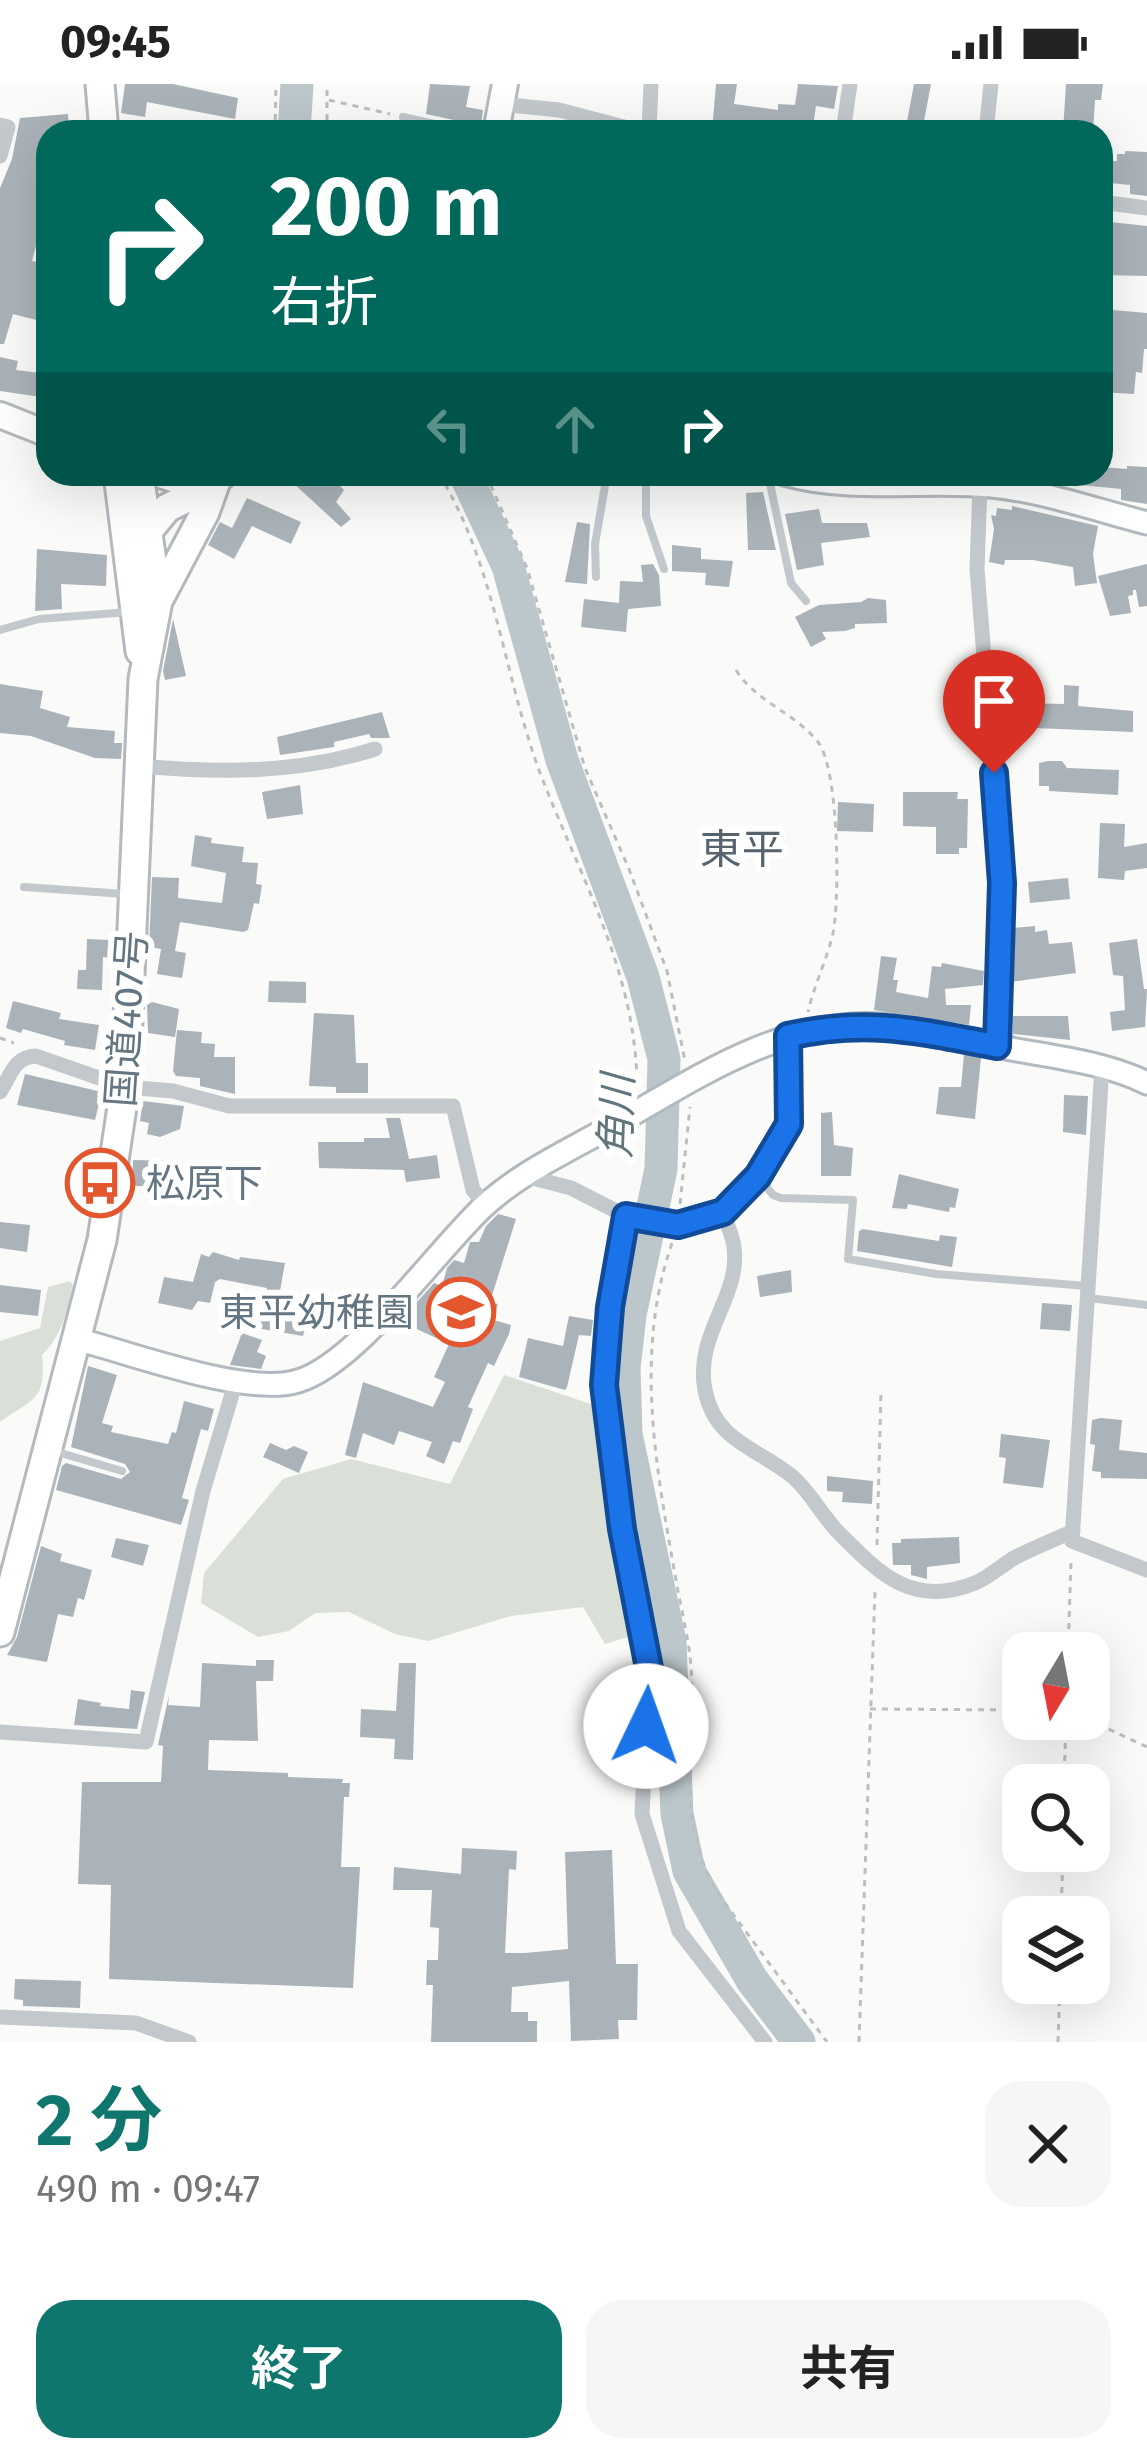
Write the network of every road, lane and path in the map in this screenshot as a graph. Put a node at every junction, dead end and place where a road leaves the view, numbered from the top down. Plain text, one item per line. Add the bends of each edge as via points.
1 (84, 84) edge
2 (100, 84) edge
3 (276, 84) edge
4 (327, 84) edge
5 (651, 84) edge
6 (850, 84) edge
7 (991, 84) edge
8 (503, 94) edge
9 (329, 100) junction
10 (404, 117) joint
11 (87, 120) edge
12 (103, 120) edge
13 (274, 120) edge
14 (328, 120) edge
15 (417, 120) edge
16 (599, 120) edge
17 (647, 120) edge
18 (845, 120) edge
19 (987, 120) edge
20 (0, 125) edge
21 (0, 156) edge
22 (1113, 204) edge
23 (1147, 208) edge
24 (0, 415) edge
25 (36, 429) edge
26 (120, 486) edge
27 (141, 486) edge
28 (207, 486) edge
29 (217, 486) edge
30 (445, 486) edge
31 (491, 486) edge
32 (606, 486) edge
33 (646, 486) edge
34 (770, 486) edge
35 (984, 486) edge
36 (1000, 486) edge
37 (1147, 523) edge
38 (148, 528) junction
39 (131, 561) junction
40 (664, 569) dead end
41 (596, 577) dead end
42 (806, 601) dead end
43 (147, 606) junction
44 (0, 630) edge
45 (736, 670) dead end
46 (375, 749) dead end
47 (138, 766) junction
48 (25, 886) dead end
49 (133, 894) junction
50 (799, 1034) junction
51 (997, 1046) junction
52 (1102, 1066) junction
53 (1147, 1083) edge
54 (687, 1086) junction
55 (125, 1087) junction
56 (0, 1092) edge
57 (640, 1110) junction
58 (525, 1176) junction
59 (758, 1176) junction
60 (486, 1204) junction
61 (723, 1212) junction
62 (628, 1216) junction
63 (674, 1225) junction
64 (1088, 1292) junction
65 (1147, 1305) edge
66 (76, 1339) junction
67 (236, 1382) junction
68 (45, 1448) junction
69 (122, 1471) dead end
70 (1073, 1536) junction
71 (1147, 1570) edge
72 (1, 1616) edge
73 (1069, 1632) edge
74 (1002, 1710) edge
75 (1110, 1730) edge
76 (0, 1732) edge
77 (1147, 1747) edge
78 (1059, 2004) edge
79 (0, 2017) edge
80 (189, 2042) edge
81 (765, 2042) edge
82 (827, 2042) edge
83 (859, 2042) edge
84 (1058, 2042) edge

1 - 11 highway
2 - 12 highway
3 - 13 path
4 - 9 path
5 - 17 street
6 - 18 street
7 - 19 street
8 - 16 street
9 - 10 path
9 - 14 path
10 - 15 lane
20 - 21 street via 8,127
22 - 23 street
24 - 25 main road
26 - 39 highway
27 - 38 highway
28 - 38 highway
29 - 43 highway
30 - 57 path via 483,564 540,772 623,977
31 - 54 path via 527,568 585,768 667,971
32 - 41 lane
33 - 40 lane via 646,516
34 - 42 lane via 790,583
35 - 51 street via 977,569 1002,883
36 - 37 street
38 - 39 highway
38 - 43 highway
39 - 43 highway
43 - 44 lane
43 - 47 highway, 国道407号
45 - 50 path via 748,689 809,733 830,766 837,900
46 - 47 street via 282,769
47 - 49 highway, 国道407号
48 - 49 lane
49 - 55 highway, 国道407号
50 - 51 street via 877,1025
50 - 54 street
50 - 59 street via 789,1124
51 - 52 street
52 - 53 street
52 - 64 street
54 - 57 street
54 - 63 path via 689,1141
55 - 56 street via 29,1056
55 - 60 street via 256,1108 453,1106 473,1190
55 - 66 highway, 国道407号 via 102,1240
57 - 58 street
58 - 60 street
58 - 62 street
59 - 61 street
59 - 64 lane via 781,1198 854,1200 848,1259
60 - 67 street via 335,1363 292,1383
61 - 63 street
61 - 70 street via 732,1273 702,1356 711,1412 725,1431 789,1473 832,1526 903,1586 944,1593
62 - 63 street
62 - 81 street via 604,1385 649,1668 642,1814 679,1931
63 - 82 path via 656,1300 653,1450 692,1667 693,1831 716,1891
64 - 65 lane
64 - 70 street
66 - 67 street
66 - 68 highway, 国道407号
67 - 76 street via 146,1742
68 - 69 lane
68 - 72 highway, 国道407号
70 - 71 street
70 - 73 path
74 - 83 path via 869,1708
75 - 77 path
78 - 84 path
79 - 80 street via 136,2023

